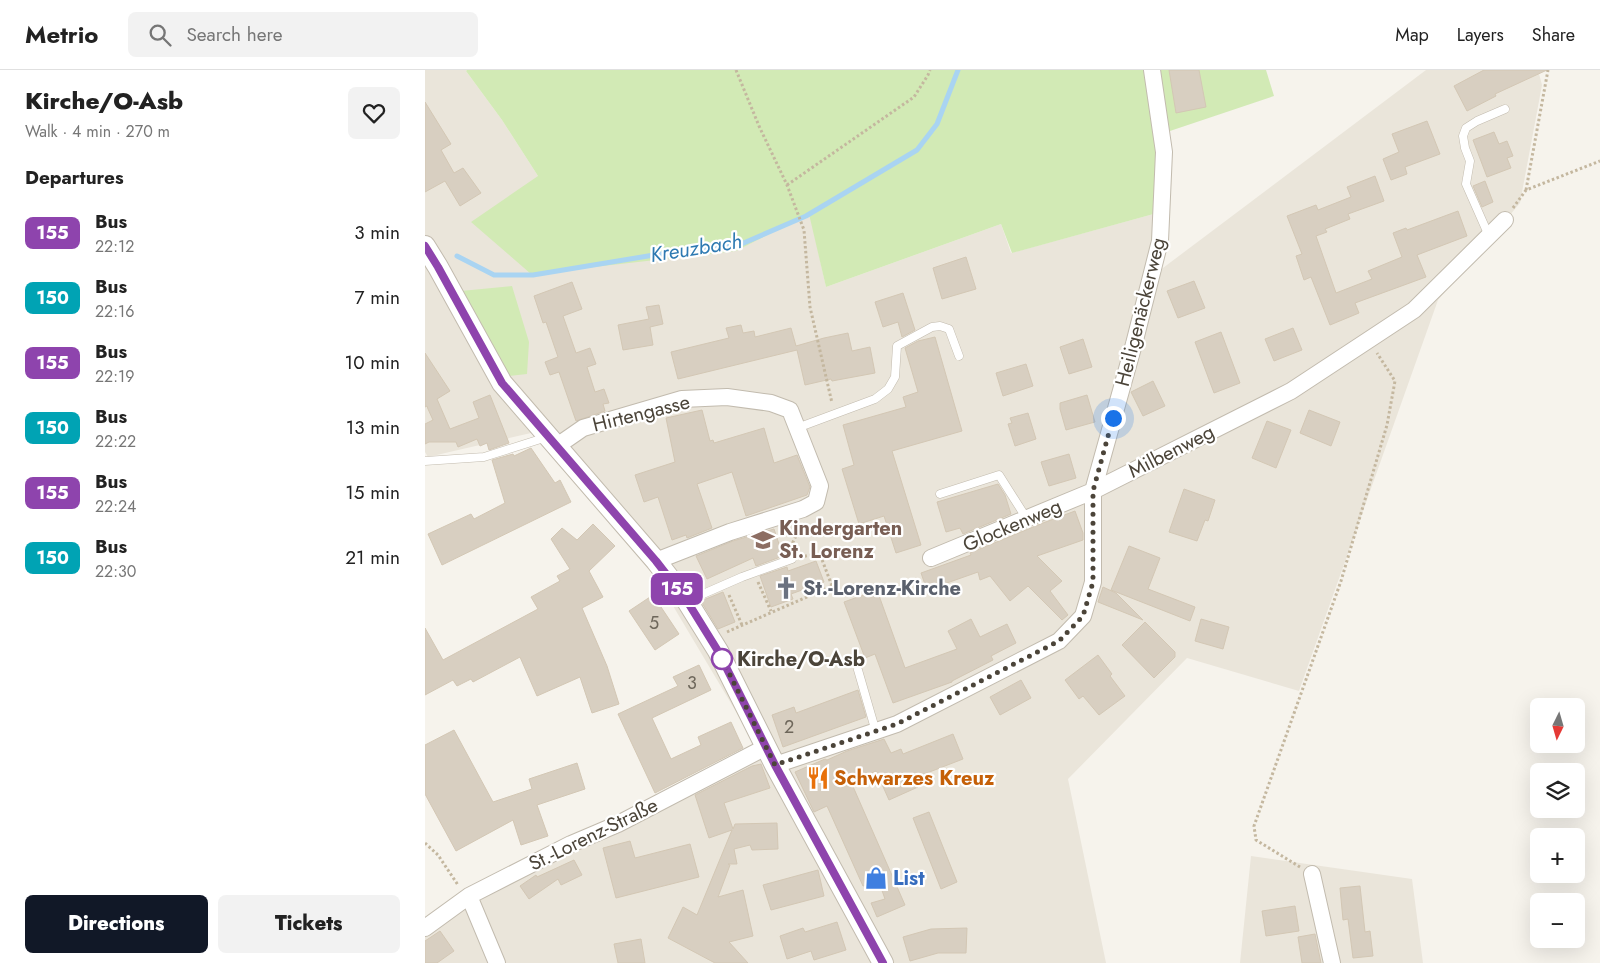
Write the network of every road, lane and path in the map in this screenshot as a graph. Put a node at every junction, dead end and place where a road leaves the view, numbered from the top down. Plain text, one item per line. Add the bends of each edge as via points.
1 (736, 70) edge
2 (929, 70) edge
3 (1153, 70) edge
4 (1549, 70) edge
5 (1505, 109) dead end
6 (1600, 161) edge
7 (787, 185) junction
8 (1526, 190) junction
9 (1505, 220) joint
10 (1489, 236) junction
11 (425, 246) edge
12 (1367, 340) junction
13 (959, 356) dead end
14 (834, 414) junction
15 (797, 428) junction
16 (553, 442) junction
17 (425, 461) edge
18 (1093, 491) junction
19 (940, 494) dead end
20 (803, 509) junction
21 (1027, 519) junction
22 (931, 558) dead end
23 (792, 560) junction
24 (656, 561) junction
25 (754, 573) junction
26 (725, 584) junction
27 (687, 601) junction
28 (771, 611) junction
29 (742, 625) junction
30 (710, 640) junction
31 (858, 670) dead end
32 (875, 732) junction
33 (766, 747) junction
34 (775, 765) junction
35 (425, 843) edge
36 (1312, 874) joint
37 (469, 896) junction
38 (425, 928) edge
39 (497, 963) edge
40 (883, 963) edge
41 (1331, 963) edge

1 - 7 path
2 - 7 path via 913,97
3 - 18 street, Heiligenäckerweg via 1164,152 1160,241
4 - 8 path
5 - 10 lane via 1466,128 1463,136 1470,162 1466,184
6 - 8 path
7 - 14 path via 805,230 810,307
8 - 9 path
9 - 10 street, Milbenweg
10 - 12 street, Milbenweg via 1414,310
11 - 16 street via 502,383
12 - 18 street, Milbenweg via 1291,391
12 - 36 path via 1395,381 1387,425 1341,582 1254,826 1256,840
13 - 14 lane via 949,328 932,327 897,346 895,377 888,389 875,399
14 - 15 lane
15 - 16 street, Hirtengasse via 790,410 771,403 727,397 682,399 583,428
15 - 20 street, Hirtengasse via 820,486 815,502
16 - 17 lane via 484,457
16 - 24 street
18 - 21 street, Glockenweg
18 - 32 street via 1093,582 1083,616 1059,641 897,724
19 - 21 lane via 999,475
20 - 23 path via 801,527 793,542
20 - 24 street via 730,532
21 - 22 street, Glockenweg
23 - 25 lane
23 - 28 path via 811,555 821,557 832,586
24 - 27 street
25 - 26 lane
25 - 28 path
26 - 27 lane
26 - 29 path
27 - 30 street
28 - 29 path
29 - 30 path
30 - 33 street
31 - 32 lane
32 - 34 street
33 - 34 street
33 - 37 street, St.-Lorenz-Straße
34 - 40 street
35 - 37 path
36 - 41 street
37 - 38 street, St.-Lorenz-Straße
37 - 39 street

